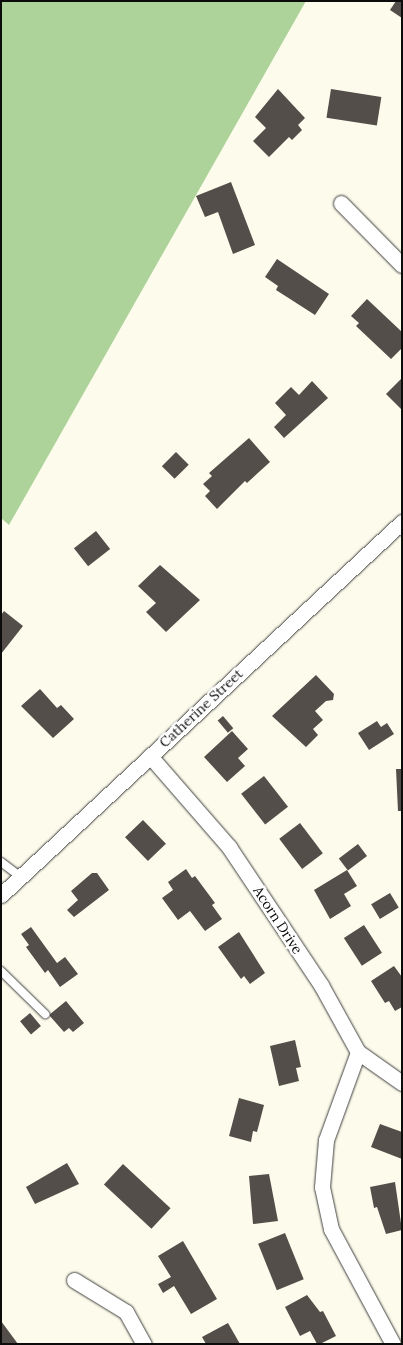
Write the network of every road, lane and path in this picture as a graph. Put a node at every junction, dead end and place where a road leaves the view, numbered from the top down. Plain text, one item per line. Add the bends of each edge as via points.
1 (341, 203) dead end
2 (402, 265) edge
3 (402, 522) edge
4 (150, 756) junction
5 (1, 862) edge
6 (20, 877) junction
7 (1, 895) edge
8 (1, 971) edge
9 (45, 1014) dead end
10 (358, 1052) junction
11 (402, 1083) edge
12 (74, 1280) dead end
13 (144, 1344) edge
14 (393, 1344) edge

1 - 2 street
3 - 4 street, Catherine Street
4 - 6 street, Catherine Street
4 - 10 street, Acorn Drive via 230,847 321,985
5 - 6 lane
6 - 7 street, Catherine Street
8 - 9 lane
10 - 11 street, Acorn Drive
10 - 14 street via 326,1140 322,1187 331,1229
12 - 13 street via 126,1312

